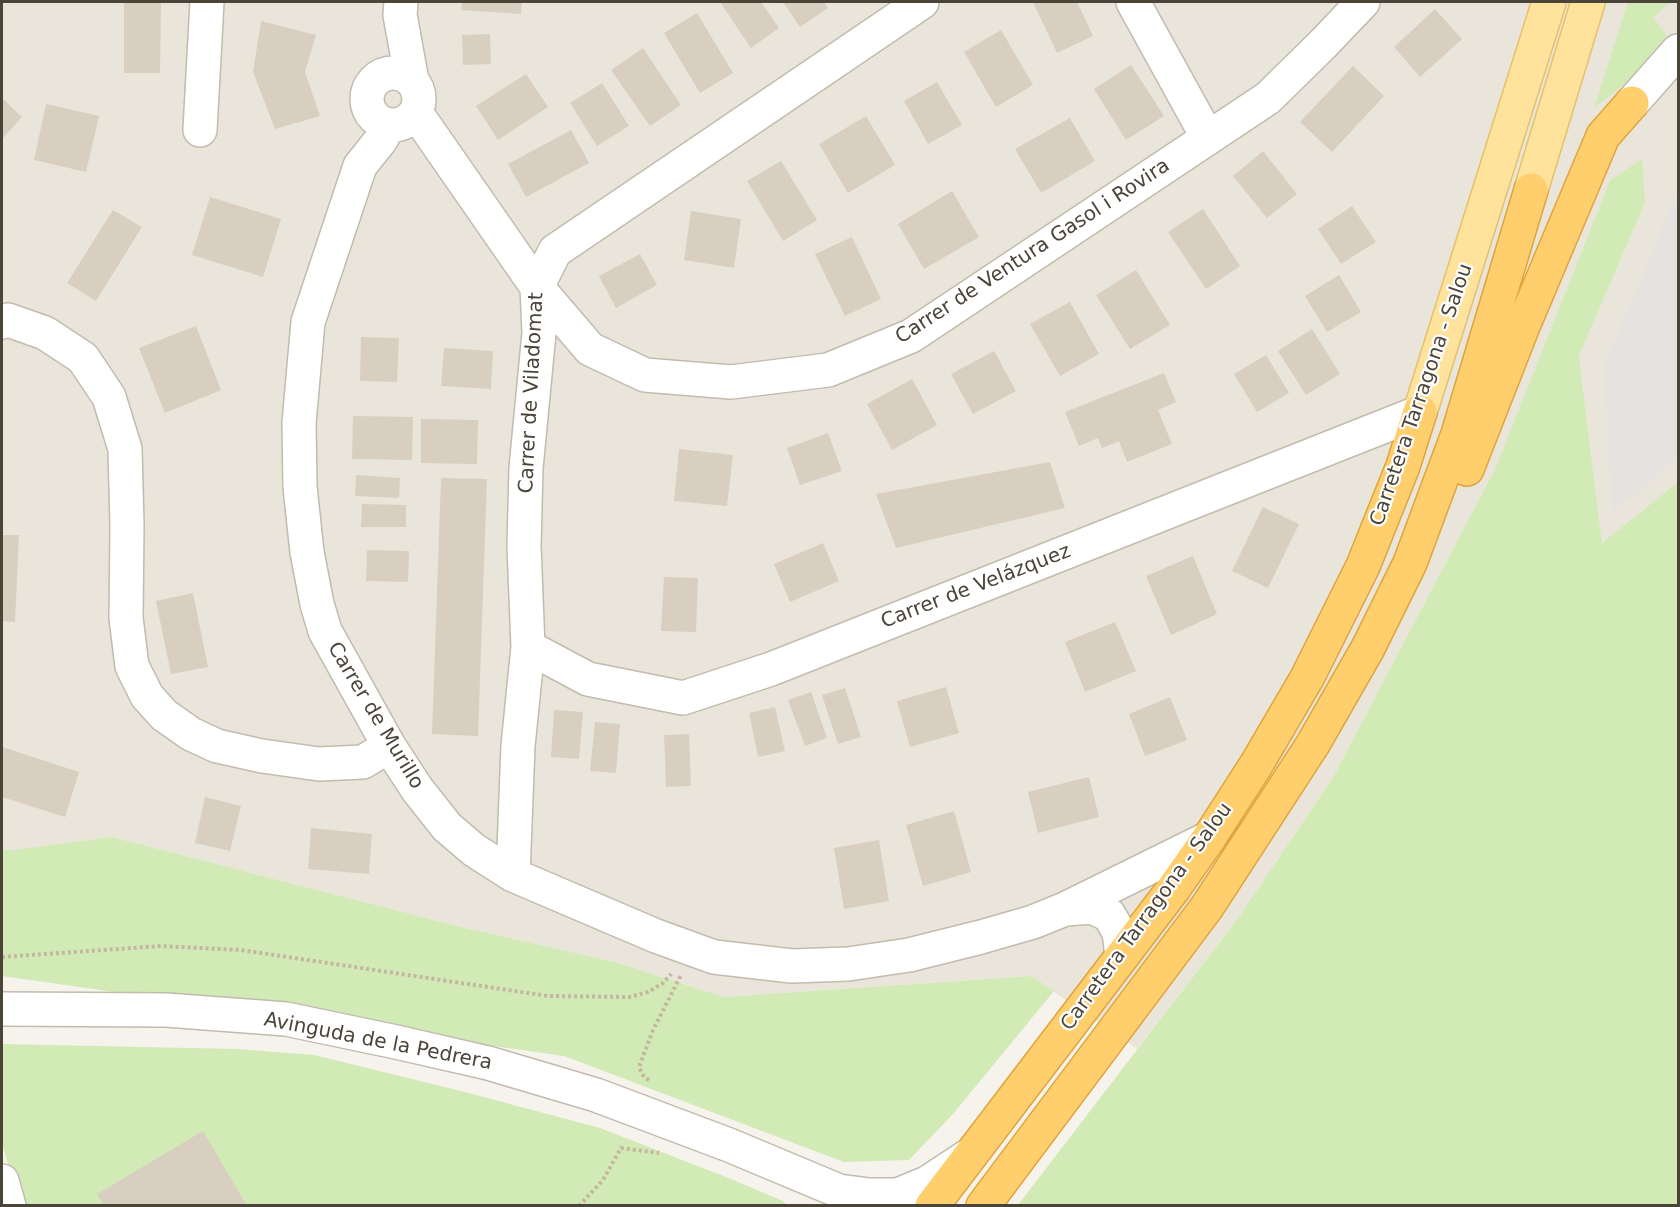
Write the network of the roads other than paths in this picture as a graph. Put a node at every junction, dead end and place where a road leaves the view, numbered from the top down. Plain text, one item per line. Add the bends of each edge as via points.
1 (207, 2) edge
2 (922, 2) edge
3 (1133, 2) edge
4 (1363, 2) edge
5 (1549, 2) edge
6 (1588, 2) edge
7 (400, 8) edge
8 (1678, 51) edge
9 (398, 78) junction
10 (1632, 103) joint
11 (391, 117) junction
12 (200, 130) dead end
13 (1208, 138) junction
14 (1531, 190) joint
15 (537, 287) junction
16 (2, 322) edge
17 (1420, 412) junction
18 (528, 647) junction
19 (1368, 648) junction
20 (389, 746) junction
21 (1209, 838) junction
22 (513, 875) junction
23 (1065, 909) junction
24 (1122, 956) junction
25 (2, 1009) edge
26 (740, 1150) junction
27 (970, 1155) junction
28 (2, 1181) edge
29 (9, 1206) edge
30 (823, 1206) edge
31 (932, 1206) edge
32 (983, 1206) edge

1 - 12 street
2 - 15 street, Carrer de Viladomat via 555,251
3 - 13 street
4 - 13 street, Carrer de Ventura Gasol i Rovira via 1268,98
5 - 17 main road, Carretera Tarragona - Salou
6 - 14 main road, Carretera Tarragona - Salou
7 - 9 street
8 - 10 street
9 - 11 street via 419,94 417,109
9 - 11 street via 370,86 367,94 366,103
10 - 19 highway via 1604,136 1424,569
11 - 15 street, Carrer de Ventura Gasol i Rovira via 421,120
11 - 20 street, Carrer de Murillo via 356,151 360,166 308,322 299,423 300,487 316,604 325,631
13 - 15 street, Carrer de Ventura Gasol i Rovira via 911,336 828,370 731,381 645,375 590,349
14 - 19 highway, Carretera Tarragona - Salou via 1458,434 1410,563
15 - 18 street, Carrer de Viladomat via 539,333 525,490
16 - 20 street via 8,320 45,333 83,358 109,397 124,449 126,618 132,666 147,696 164,715 217,746 319,764 363,762
17 - 18 street, Carrer de Velázquez via 771,669 683,698 588,679
17 - 21 highway, Carretera Tarragona - Salou via 1363,566 1306,678
18 - 22 street, Carrer de Viladomat via 518,746
19 - 32 highway, Carretera Tarragona - Salou via 1313,744 1206,907
20 - 22 street, Carrer de Murillo via 447,827
21 - 23 street, Carrer de Murillo
21 - 24 highway, Carretera Tarragona - Salou
22 - 23 street, Carrer de Murillo via 714,957 792,966 848,964 909,955 1033,922
23 - 24 street, Carrer de Murillo via 1092,907 1109,915 1119,932
24 - 27 highway, Carretera Tarragona - Salou
25 - 26 street, Avinguda de la Pedrera via 166,1010 286,1019 488,1063 596,1095
26 - 27 street, Avinguda de la Pedrera via 839,1191 869,1195 898,1195 927,1183
26 - 30 street, Avinguda de la Pedrera
27 - 31 highway, Carretera Tarragona - Salou
28 - 29 street

